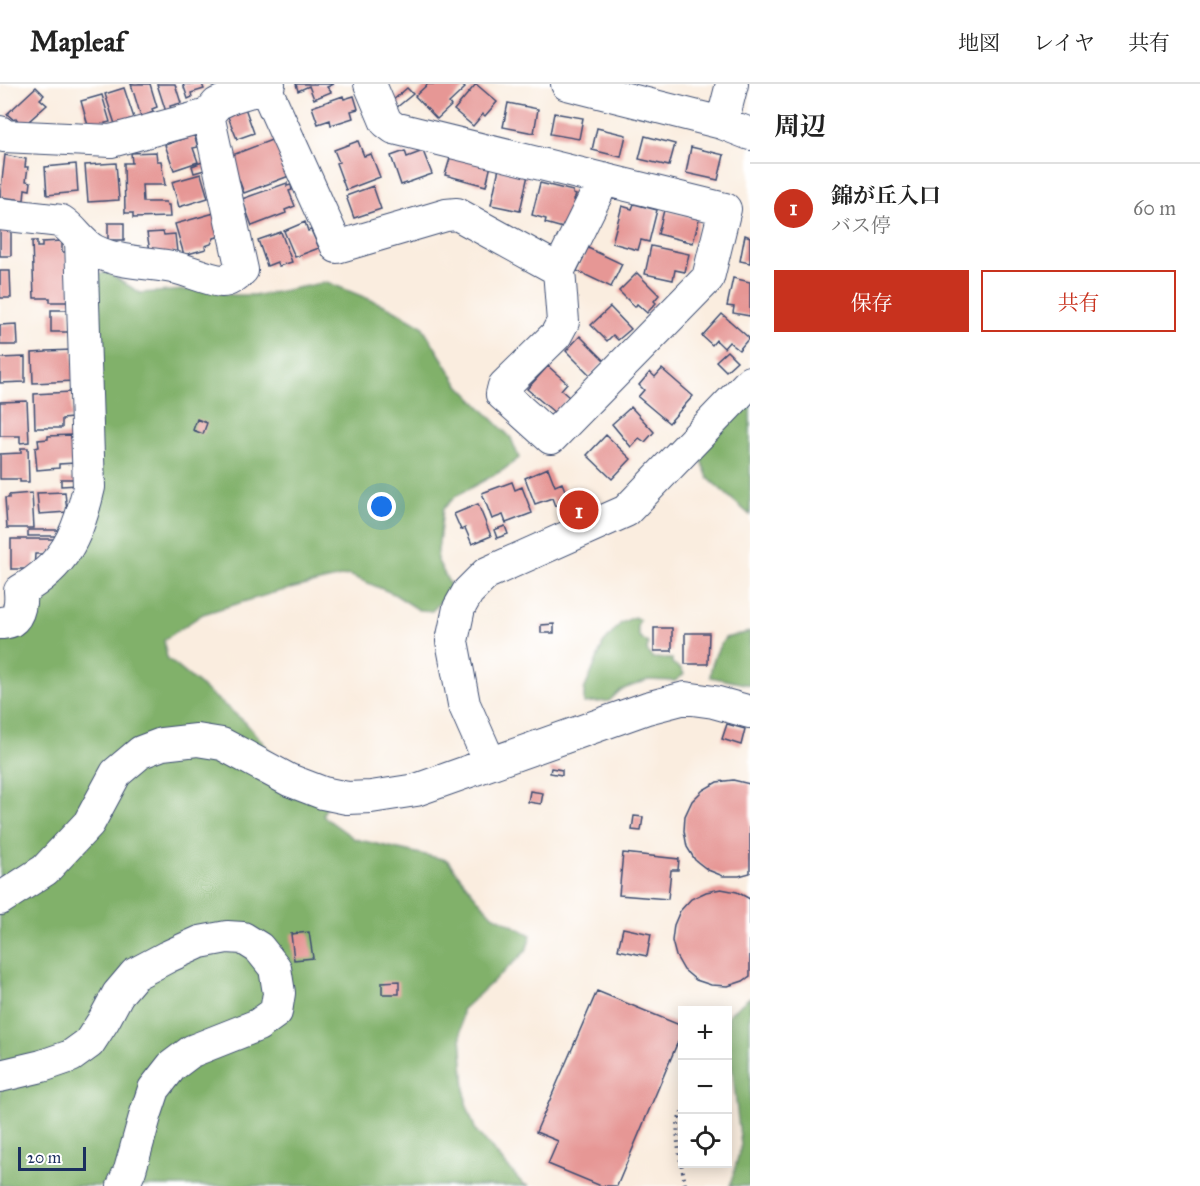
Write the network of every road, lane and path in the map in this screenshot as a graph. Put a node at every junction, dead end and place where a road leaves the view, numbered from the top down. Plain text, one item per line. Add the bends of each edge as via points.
1 (370, 84) edge
2 (567, 84) edge
3 (732, 84) edge
4 (267, 86) edge
5 (208, 115) junction
6 (736, 128) edge
7 (0, 132) edge
8 (604, 179) junction
9 (0, 214) edge
10 (81, 240) junction
11 (559, 270) junction
12 (750, 382) edge
13 (10, 586) edge
14 (0, 623) edge
15 (750, 712) edge
16 (490, 763) junction
17 (0, 899) edge
18 (0, 1076) edge
19 (681, 1114) edge
20 (123, 1186) edge
21 (685, 1186) edge

1 - 8 street via 386,122 394,128
2 - 6 street
3 - 6 street
4 - 5 street via 232,97
4 - 11 street via 337,247 457,214
5 - 7 street via 111,141 3,136
5 - 10 street via 242,270 225,281 218,280 178,268 132,263 98,253
8 - 11 street
8 - 11 street via 725,209 708,278 551,438 502,394 504,386 556,335 563,322
9 - 10 street via 61,221
10 - 13 street via 89,487 82,516 58,562 44,576
12 - 16 street via 626,511 487,573 468,592 459,608 452,641 464,704
13 - 14 street via 21,598 17,614 11,621
15 - 16 street via 685,699 646,708
16 - 17 street via 416,790 347,798 289,780 222,744 197,740 162,744 141,752 116,773 89,823 45,870
18 - 20 street via 71,1056 89,1043 118,994 135,974 167,957 200,942 227,938 243,938 259,948 275,968 279,993 276,1012 258,1025 192,1051 172,1066 154,1089
19 - 21 path via 677,1147

